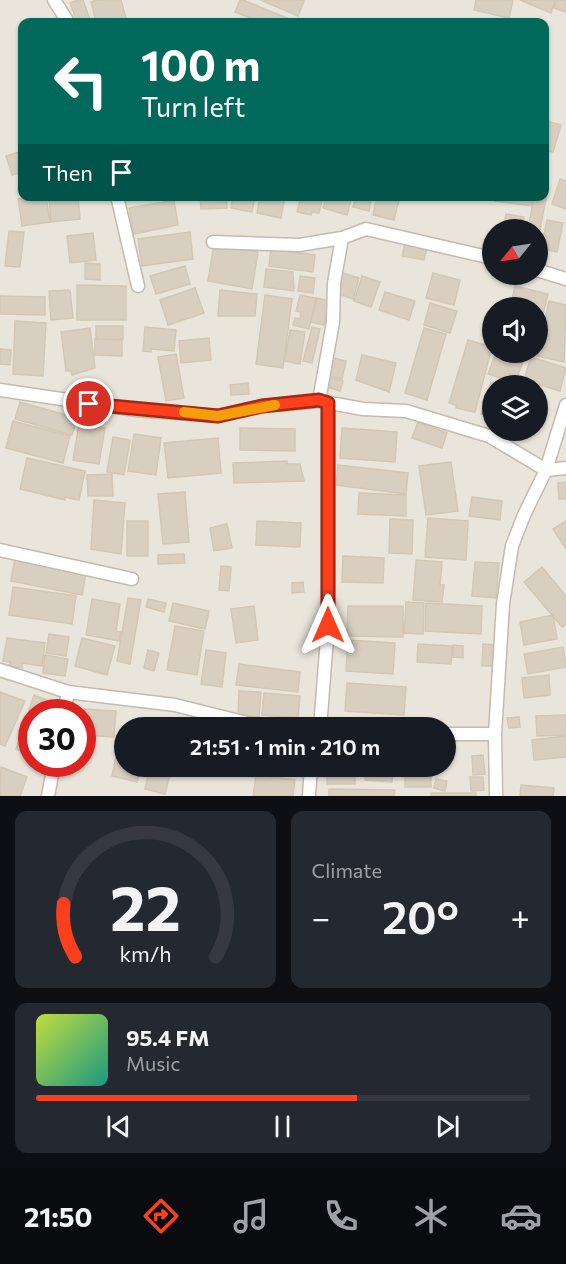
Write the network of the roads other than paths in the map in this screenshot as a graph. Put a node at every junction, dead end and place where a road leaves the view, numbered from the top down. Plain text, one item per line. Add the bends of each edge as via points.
1 (54, 0) edge
2 (66, 18) edge
3 (118, 201) edge
4 (342, 238) junction
5 (213, 242) dead end
6 (482, 256) edge
7 (548, 273) edge
8 (566, 279) edge
9 (138, 286) dead end
10 (0, 390) edge
11 (323, 402) junction
12 (566, 405) edge
13 (566, 468) edge
14 (546, 470) junction
15 (0, 550) edge
16 (132, 579) dead end
17 (0, 670) edge
18 (68, 692) junction
19 (67, 699) edge
20 (223, 717) edge
21 (321, 717) edge
22 (456, 734) edge
23 (495, 734) junction
24 (52, 777) edge
25 (310, 777) edge
26 (48, 796) edge
27 (309, 796) edge
28 (496, 796) edge

1 - 2 street
3 - 9 street
4 - 5 street via 299,245
4 - 6 street via 366,229
4 - 11 street
7 - 8 street
10 - 11 street via 136,410 218,416 262,406
11 - 14 street via 406,411 437,420 489,436
11 - 21 street via 328,625
12 - 14 street
13 - 14 street
14 - 23 street via 512,546 503,604
15 - 16 street
17 - 18 street
18 - 19 street
18 - 20 street via 175,705
22 - 23 street
23 - 28 street
24 - 26 street
25 - 27 street

